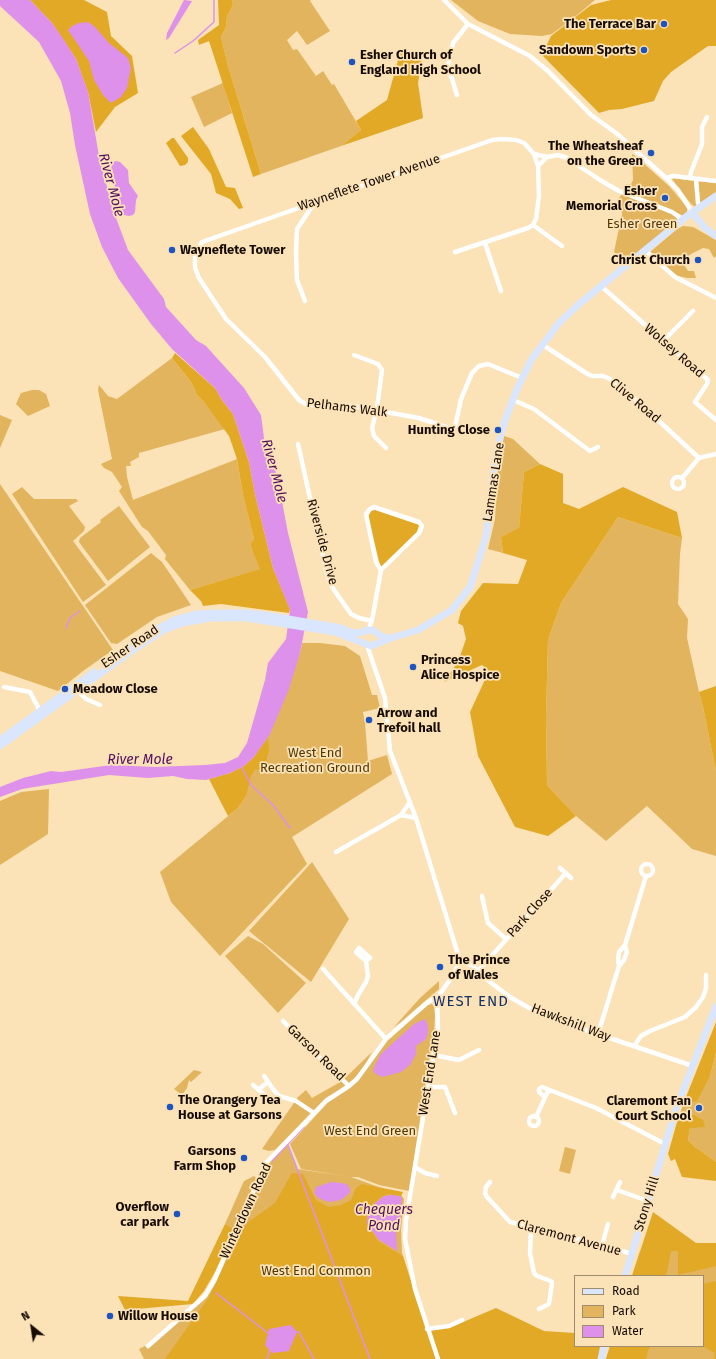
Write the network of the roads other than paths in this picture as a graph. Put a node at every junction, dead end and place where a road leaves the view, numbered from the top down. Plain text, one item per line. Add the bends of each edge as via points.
1 (444, 0) edge
2 (468, 24) junction
3 (457, 95) dead end
4 (707, 117) dead end
5 (534, 154) junction
6 (547, 157) junction
7 (538, 166) junction
8 (666, 178) junction
9 (693, 179) junction
10 (716, 181) edge
11 (716, 196) edge
12 (315, 202) junction
13 (700, 207) junction
14 (692, 212) junction
15 (683, 221) junction
16 (701, 223) junction
17 (533, 225) junction
18 (716, 236) edge
19 (202, 242) joint
20 (485, 243) junction
21 (562, 246) dead end
22 (645, 250) junction
23 (455, 252) dead end
24 (601, 286) junction
25 (501, 291) dead end
26 (716, 298) edge
27 (305, 301) dead end
28 (693, 311) dead end
29 (663, 341) junction
30 (543, 345) junction
31 (354, 355) dead end
32 (522, 378) junction
33 (513, 400) junction
34 (376, 410) junction
35 (716, 420) edge
36 (298, 444) dead end
37 (598, 447) dead end
38 (386, 448) dead end
39 (716, 454) edge
40 (699, 458) junction
41 (682, 478) dead end
42 (381, 570) junction
43 (279, 620) junction
44 (372, 621) junction
45 (306, 625) junction
46 (367, 631) junction
47 (377, 634) junction
48 (392, 638) junction
49 (370, 644) junction
50 (4, 687) dead end
51 (77, 690) junction
52 (100, 705) dead end
53 (40, 711) junction
54 (0, 740) edge
55 (0, 746) edge
56 (410, 802) junction
57 (401, 815) junction
58 (416, 818) junction
59 (336, 852) dead end
60 (560, 868) dead end
61 (566, 873) junction
62 (646, 876) dead end
63 (571, 878) dead end
64 (482, 896) dead end
65 (506, 939) junction
66 (625, 945) junction
67 (460, 961) junction
68 (366, 962) dead end
69 (619, 966) junction
70 (322, 969) dead end
71 (478, 971) junction
72 (706, 975) dead end
73 (437, 998) junction
74 (354, 1004) junction
75 (716, 1006) edge
76 (283, 1021) dead end
77 (598, 1034) junction
78 (386, 1039) junction
79 (634, 1046) junction
80 (479, 1050) dead end
81 (433, 1054) junction
82 (692, 1066) junction
83 (264, 1076) dead end
84 (268, 1082) junction
85 (253, 1085) dead end
86 (349, 1086) junction
87 (428, 1087) junction
88 (259, 1090) junction
89 (550, 1091) junction
90 (265, 1095) dead end
91 (545, 1097) junction
92 (314, 1113) junction
93 (456, 1113) dead end
94 (536, 1117) dead end
95 (665, 1144) junction
96 (415, 1167) junction
97 (437, 1176) dead end
98 (490, 1182) dead end
99 (620, 1182) dead end
100 (617, 1190) junction
101 (613, 1197) dead end
102 (648, 1201) junction
103 (608, 1224) dead end
104 (531, 1228) junction
105 (602, 1245) junction
106 (632, 1254) junction
107 (625, 1275) edge
108 (540, 1309) dead end
109 (462, 1320) dead end
110 (428, 1329) junction
111 (148, 1346) dead end
112 (604, 1347) edge
113 (438, 1359) edge
114 (601, 1359) edge

1 - 2 street
2 - 3 street via 453,43 448,66
2 - 8 street via 530,56 591,115 616,133
4 - 9 street via 702,127 702,144 691,172
5 - 6 street, Wayneflete Tower Avenue
5 - 7 street
5 - 12 street, Wayneflete Tower Avenue via 524,143 516,140 492,140
6 - 7 street
6 - 15 street, Wayneflete Tower Avenue via 563,156 619,191 672,212
7 - 17 street via 539,196
8 - 9 street via 673,176
8 - 14 street via 678,190
9 - 10 street
9 - 13 street
11 - 13 main road
12 - 19 street, Wayneflete Tower Avenue
12 - 27 street via 297,229 297,280
13 - 14 main road
13 - 16 main road
14 - 15 main road, Lammas Lane
14 - 16 main road
15 - 16 main road
15 - 22 main road, Lammas Lane
16 - 18 main road
17 - 20 street
17 - 21 street
19 - 34 street, Pelhams Walk via 194,262 199,278 226,319 265,357 299,400 307,405 348,405
20 - 23 street
20 - 25 street
22 - 24 main road, Lammas Lane
22 - 26 street via 668,272
24 - 29 street, Wolsey Road
24 - 30 main road, Lammas Lane via 560,323
28 - 29 street
29 - 35 street, Wolsey Road via 708,380 695,402
30 - 32 main road, Lammas Lane via 531,360
30 - 40 street, Clive Road via 586,373 603,376 618,384
31 - 34 street via 378,364 382,370
32 - 33 main road, Lammas Lane
32 - 34 street, Pelhams Walk via 488,364 479,366 472,373 461,399 455,427 452,429 419,418
33 - 37 street via 534,409 590,452
33 - 48 main road, Lammas Lane via 505,420 495,463 486,536 470,587 452,610 437,620 414,632
34 - 38 street via 372,428 374,436
36 - 44 street, Riverside Drive via 332,587 351,614
39 - 40 street
40 - 41 street
42 - 42 street via 419,533 422,526 419,522 374,507 366,514 376,562
42 - 44 street
43 - 45 main road
43 - 51 main road, Esher Road via 224,617 182,623 152,638
43 - 53 main road, Esher Road via 246,613 224,612 196,614 174,620 144,637
44 - 46 street
45 - 46 main road via 341,628 354,633
45 - 49 main road
46 - 47 main road via 374,630
46 - 49 main road via 362,638
47 - 48 main road
47 - 49 main road via 378,637
48 - 49 main road, Lammas Lane
49 - 56 street via 385,698 390,751
50 - 53 street via 30,692
51 - 52 street via 86,699
51 - 55 main road, Esher Road
53 - 54 main road, Esher Road
56 - 57 street
56 - 58 street
57 - 58 street
57 - 59 street
58 - 67 street
60 - 61 street
61 - 63 street
61 - 65 street, Park Close
62 - 66 street
64 - 65 street via 488,923
65 - 71 street, Park Close
66 - 69 street via 619,952
66 - 69 street via 627,952
67 - 71 street, Hawkshill Way
67 - 73 street via 452,978
68 - 74 street via 368,976
69 - 77 street
70 - 74 street
71 - 77 street, Hawkshill Way via 510,997 529,1008
72 - 79 street via 706,988 696,1007 685,1017 641,1036
73 - 78 street, Winterdown Road via 430,1001
73 - 81 street, West End Lane via 438,1025
74 - 78 street
75 - 82 main road, Stony Hill
76 - 86 street, Garson Road
77 - 79 street, Hawkshill Way
78 - 86 street, Winterdown Road via 364,1071
79 - 82 street, Hawkshill Way
80 - 81 street via 459,1060
81 - 87 street, West End Lane
82 - 95 main road, Stony Hill
83 - 84 street
84 - 88 street
84 - 92 street via 279,1096 296,1101
85 - 88 street
86 - 92 street, Winterdown Road via 326,1100
87 - 93 street via 446,1087
87 - 96 street, West End Lane
88 - 90 street
89 - 91 street
89 - 91 street via 542,1087 538,1089
89 - 95 street via 596,1108
91 - 94 street
92 - 111 street, Winterdown Road via 266,1163 214,1282 205,1296
95 - 102 main road, Stony Hill
96 - 97 street
96 - 110 street, West End Lane via 405,1239 410,1268
98 - 104 street, Claremont Avenue via 486,1187 487,1197 510,1222
99 - 100 street
100 - 101 street
100 - 102 street
102 - 106 main road, Stony Hill
103 - 105 street
104 - 105 street, Claremont Avenue
104 - 108 street via 530,1253 534,1273 552,1282 548,1304
105 - 106 street, Claremont Avenue
106 - 107 main road, Stony Hill
109 - 110 street via 449,1326
110 - 113 street, West End Lane
112 - 114 main road

